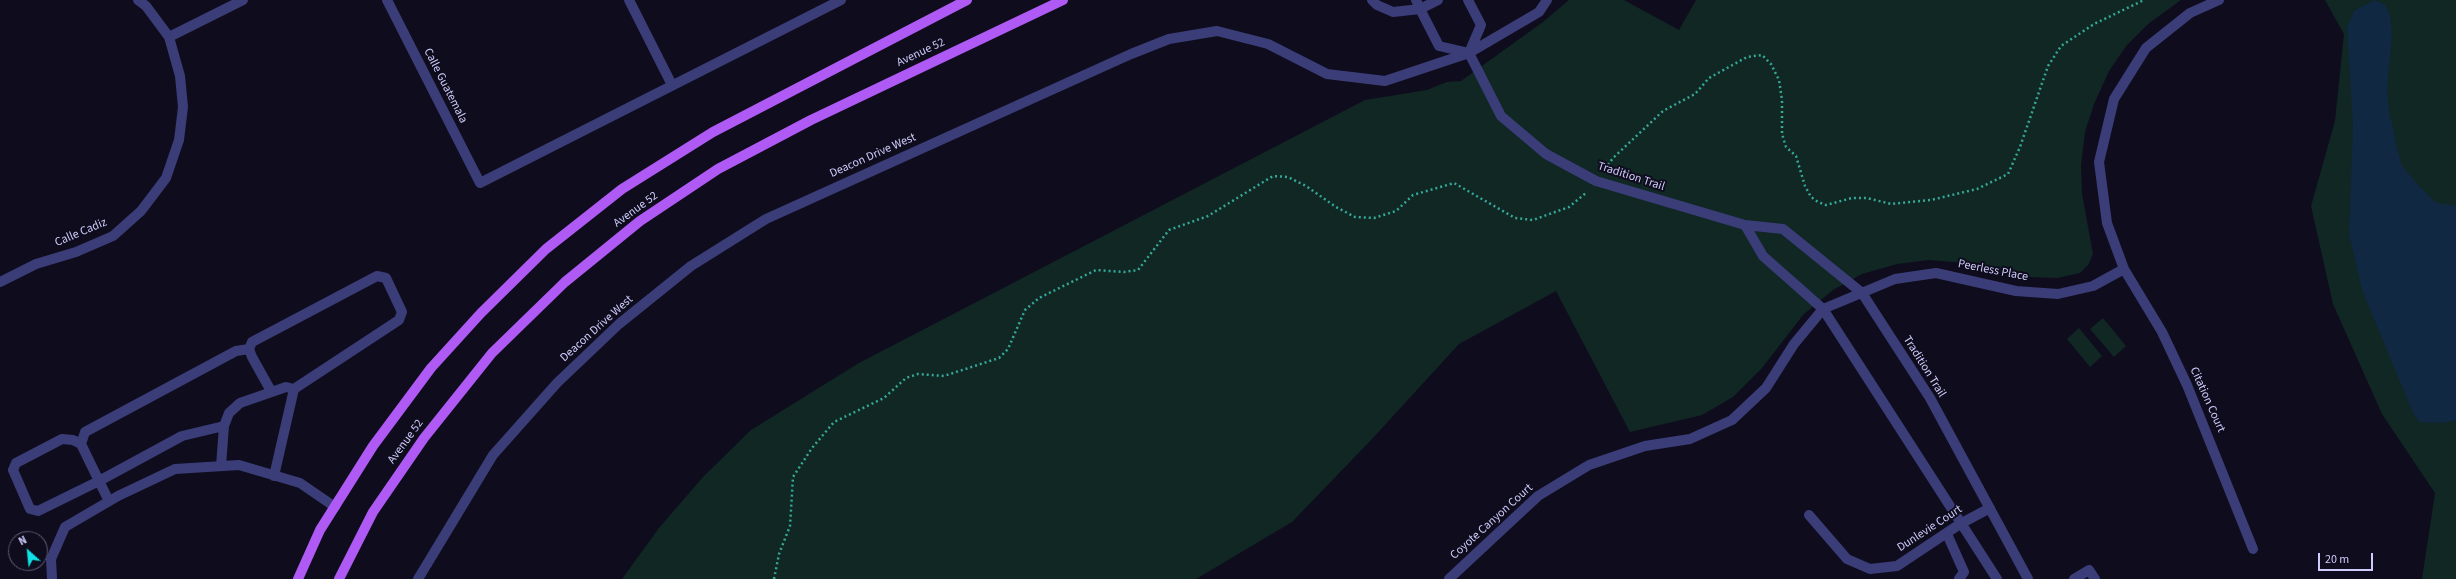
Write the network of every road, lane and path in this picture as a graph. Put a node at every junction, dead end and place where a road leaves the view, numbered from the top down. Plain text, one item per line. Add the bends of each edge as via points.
1 (138, 0) edge
2 (243, 0) edge
3 (387, 0) edge
4 (629, 0) edge
5 (842, 0) edge
6 (967, 0) edge
7 (1063, 0) edge
8 (1372, 0) edge
9 (1438, 0) edge
10 (1468, 0) edge
11 (1547, 0) edge
12 (2144, 0) edge
13 (2219, 0) edge
14 (1418, 5) edge
15 (169, 37) junction
16 (1469, 53) junction
17 (672, 85) junction
18 (1596, 181) junction
19 (1745, 225) junction
20 (2124, 269) junction
21 (0, 282) edge
22 (1862, 293) junction
23 (1823, 309) junction
24 (249, 348) junction
25 (294, 390) junction
26 (271, 391) junction
27 (224, 426) junction
28 (81, 444) junction
29 (221, 466) junction
30 (274, 476) junction
31 (99, 481) junction
32 (109, 501) junction
33 (335, 507) junction
34 (1990, 508) junction
35 (1810, 515) dead end
36 (1960, 524) junction
37 (1947, 534) junction
38 (2254, 548) dead end
39 (52, 579) edge
40 (298, 579) edge
41 (339, 579) edge
42 (418, 579) edge
43 (774, 579) edge
44 (1449, 579) edge
45 (1959, 579) edge
46 (1997, 579) edge
47 (2028, 579) edge
48 (2074, 579) edge
49 (2095, 579) edge

1 - 15 street via 146,6
2 - 15 street
3 - 17 street, Calle Guatemala via 480,183
4 - 17 street
5 - 17 street
6 - 33 main road, Avenue 52 via 700,139 622,189 546,249 481,313 431,368 374,446
7 - 41 main road, Avenue 52 via 811,120 718,169 640,221 564,282 492,353 424,438 377,506
8 - 14 street via 1393,12
9 - 14 street
10 - 16 street via 1482,25
11 - 16 street, Deacon Drive West via 1539,12
12 - 18 path via 2072,36 2061,46 2048,66 2008,174 1977,189 1931,200 1891,204 1867,198 1852,198 1826,205 1818,202 1811,197 1805,186 1796,156 1786,147 1782,134 1782,100 1778,80 1771,64 1762,55 1747,57 1709,78 1695,94 1664,111 1613,158
13 - 20 street via 2190,12 2146,48 2114,99 2099,162 2108,223
14 - 16 street via 1439,46
15 - 21 street, Calle Cadiz via 180,76 183,107 179,140 166,178 141,211 113,236 76,252 36,264
16 - 18 street, Tradition Trail via 1501,116 1546,154
16 - 42 street, Deacon Drive West via 1385,80 1327,74 1268,44 1217,31 1169,39 766,219 691,266 619,324 557,383 493,455
18 - 19 street, Tradition Trail
18 - 43 path via 1584,197 1569,207 1533,220 1515,218 1454,183 1413,195 1396,211 1374,218 1355,217 1288,177 1273,176 1208,216 1169,230 1138,270 1096,270 1039,298 1025,310 1008,349 999,358 944,376 918,374 906,378 884,398 834,422 812,448 793,477 790,526 779,554
19 - 22 street, Tradition Trail via 1783,229
19 - 23 street via 1763,256
20 - 22 street, Peerless Place via 2093,286 2058,294 2016,291 1936,273 1895,279
20 - 38 street, Citation Court via 2162,332 2184,379
22 - 23 street, Peerless Place
22 - 34 street, Tradition Trail via 1930,398
23 - 36 street
23 - 44 street, Coyote Canyon Court via 1794,344 1766,388 1732,420 1690,439 1645,446 1589,465 1538,496
24 - 25 street via 252,342 377,276 386,278 402,312 399,320
24 - 26 street
24 - 28 street via 236,351 86,432
25 - 26 street via 286,387
25 - 30 street
26 - 27 street via 240,403 229,413
27 - 29 street
27 - 31 street via 182,436
28 - 31 street
28 - 31 street via 62,439 16,463 14,476 30,510 38,511
29 - 30 street via 239,465
29 - 32 street via 175,470
30 - 33 street via 300,483
31 - 32 street
32 - 39 street via 65,527 51,559
33 - 40 main road, Avenue 52 via 320,530
34 - 36 street, Dunlevie Court
34 - 47 street, Tradition Trail
35 - 37 street, Dunlevie Court via 1847,558 1870,569 1897,566
36 - 37 street, Dunlevie Court
36 - 46 street
37 - 45 street via 1964,572
48 - 49 street via 2089,570

